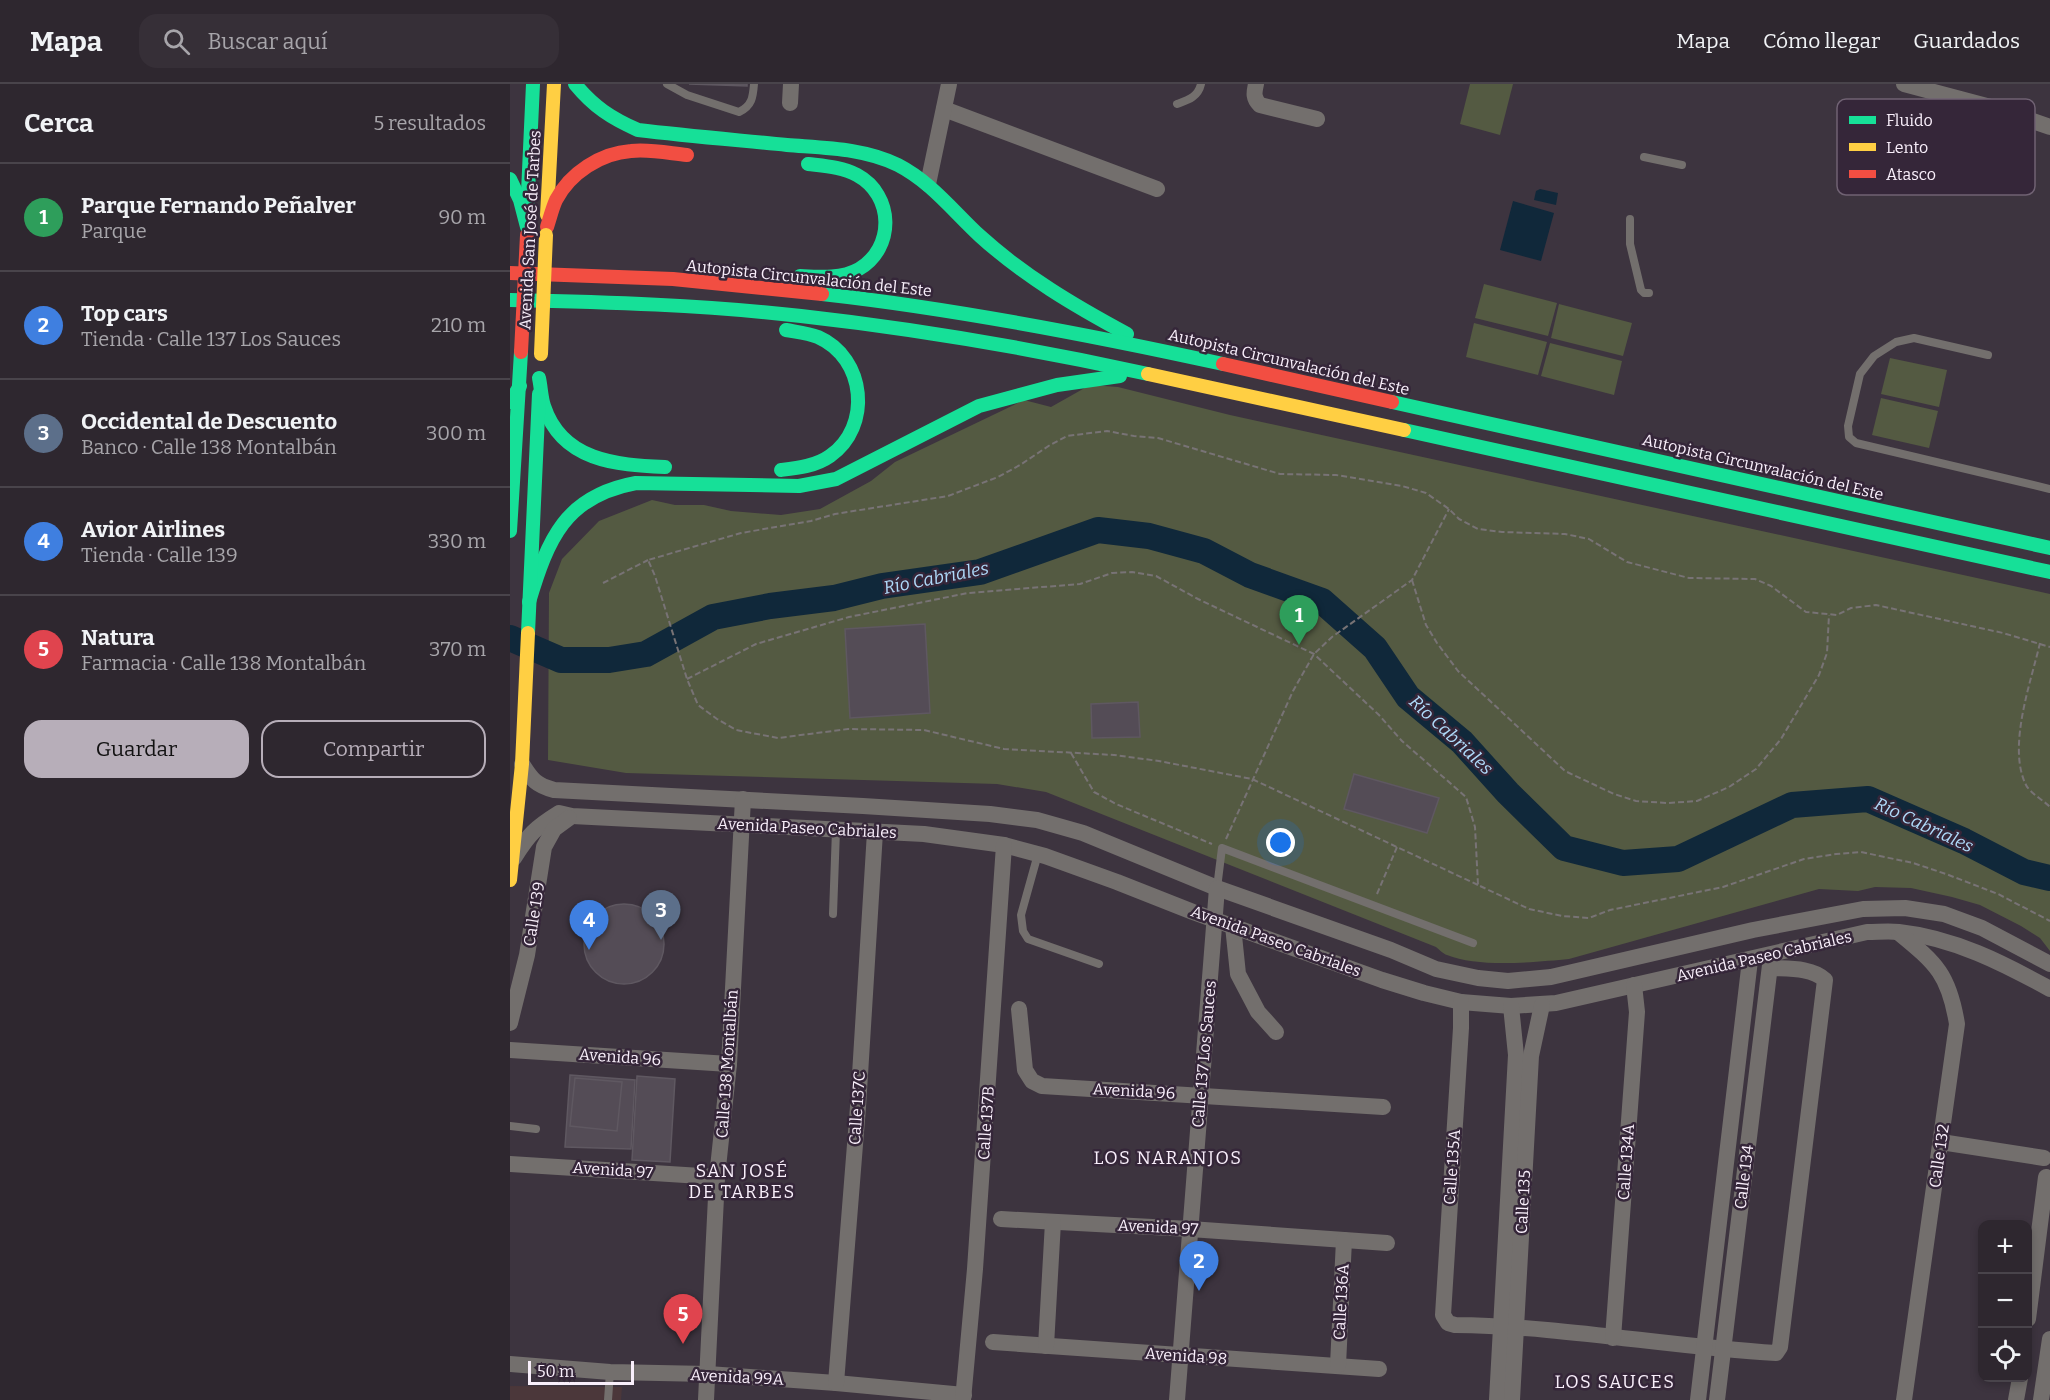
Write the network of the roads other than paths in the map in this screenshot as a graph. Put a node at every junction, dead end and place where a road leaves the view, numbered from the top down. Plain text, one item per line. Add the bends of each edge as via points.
1 (533, 84) edge
2 (554, 84) edge
3 (575, 84) edge
4 (667, 84) edge
5 (754, 84) edge
6 (792, 84) edge
7 (949, 84) edge
8 (1201, 84) edge
9 (1256, 84) edge
10 (1910, 85) edge
11 (1959, 99) edge
12 (790, 103) dead end
13 (1177, 104) dead end
14 (944, 109) junction
15 (1317, 119) dead end
16 (2035, 123) edge
17 (2050, 128) edge
18 (699, 155) dead end
19 (1644, 157) dead end
20 (791, 163) dead end
21 (1682, 165) dead end
22 (510, 179) edge
23 (928, 184) junction
24 (1157, 189) dead end
25 (1630, 219) dead end
26 (527, 231) junction
27 (547, 231) junction
28 (510, 273) edge
29 (708, 281) junction
30 (1649, 293) dead end
31 (510, 300) edge
32 (706, 308) junction
33 (1155, 349) junction
34 (1988, 356) dead end
35 (1144, 373) junction
36 (539, 378) junction
37 (520, 386) junction
38 (510, 402) edge
39 (673, 467) dead end
40 (765, 471) dead end
41 (2050, 489) edge
42 (510, 531) edge
43 (2050, 548) edge
44 (2050, 572) edge
45 (529, 602) junction
46 (522, 764) junction
47 (743, 799) junction
48 (572, 816) junction
49 (740, 825) junction
50 (837, 830) junction
51 (875, 832) junction
52 (1004, 845) junction
53 (1038, 854) junction
54 (512, 862) junction
55 (510, 880) edge
56 (1217, 888) junction
57 (833, 915) dead end
58 (1215, 919) junction
59 (1233, 926) junction
60 (1899, 932) junction
61 (1473, 943) dead end
62 (1750, 960) junction
63 (1771, 961) junction
64 (1099, 964) dead end
65 (2050, 964) edge
66 (1635, 985) junction
67 (2050, 989) edge
68 (1461, 1002) junction
69 (1542, 1005) junction
70 (1511, 1006) junction
71 (1019, 1009) dead end
72 (510, 1023) edge
73 (1276, 1032) dead end
74 (510, 1050) edge
75 (729, 1064) junction
76 (1201, 1095) junction
77 (1383, 1107) dead end
78 (510, 1126) edge
79 (536, 1129) dead end
80 (1941, 1142) junction
81 (2047, 1153) edge
82 (510, 1164) edge
83 (717, 1177) junction
84 (2048, 1180) edge
85 (1001, 1219) dead end
86 (1053, 1222) junction
87 (1190, 1229) junction
88 (1344, 1240) junction
89 (1387, 1243) dead end
90 (2032, 1291) edge
91 (1508, 1326) junction
92 (1613, 1338) junction
93 (2050, 1339) edge
94 (993, 1342) dead end
95 (1046, 1346) junction
96 (1704, 1348) junction
97 (1722, 1350) junction
98 (1181, 1356) junction
99 (510, 1364) edge
100 (1338, 1365) junction
101 (1379, 1369) dead end
102 (610, 1372) junction
103 (708, 1374) junction
104 (2018, 1382) edge
105 (836, 1383) junction
106 (963, 1398) edge
107 (608, 1400) edge
108 (706, 1400) edge
109 (1177, 1400) edge
110 (1497, 1400) edge
111 (1512, 1400) edge
112 (1698, 1400) edge
113 (1717, 1400) edge
114 (1904, 1400) edge
115 (2016, 1400) edge
116 (2042, 1400) edge

1 - 26 main road, Avenida San José de Tarbes
2 - 27 main road, Avenida San José de Tarbes
3 - 23 main road via 612,118 638,130 871,155 898,165
4 - 5 lane via 687,95 739,112 753,100
6 - 12 street
7 - 14 street
8 - 13 lane via 1192,99
9 - 15 street via 1255,100 1260,105
10 - 11 street
14 - 23 street
14 - 24 street
16 - 17 street
18 - 27 main road via 626,151 604,157 585,167 568,183 556,200
19 - 21 lane
20 - 29 main road via 838,168 860,176 876,189 887,224 884,242 875,257 859,270 839,276
22 - 26 main road
23 - 33 main road via 981,237 1039,282
25 - 30 lane via 1630,244 1641,290
26 - 37 main road, Avenida San José de Tarbes, bridge
27 - 36 main road, Avenida San José de Tarbes, bridge
28 - 29 main road, Autopista Circunvalación del Este
29 - 33 main road, Autopista Circunvalación del Este via 906,304 1024,322
31 - 32 main road
32 - 35 main road via 902,330
32 - 40 main road via 747,322 820,338 841,353 854,374 859,394 858,416 849,437 833,454 813,465
33 - 43 main road, Autopista Circunvalación del Este
34 - 41 lane via 1914,338 1896,342 1874,356 1860,374 1849,437 1856,443
35 - 44 main road
35 - 45 main road via 1057,385 979,406 836,479 799,486 636,483 610,488 585,502 563,522 549,543
36 - 39 main road via 550,418 562,437 576,449 607,462
36 - 45 main road, Avenida San José de Tarbes
37 - 38 main road
37 - 42 main road, Avenida San José de Tarbes
45 - 46 main road, Avenida San José de Tarbes
46 - 47 street, Avenida Paseo Cabriales via 540,786 554,790
46 - 54 main road, Avenida San José de Tarbes
47 - 49 street, Calle 138 Montalbán
47 - 56 street, Avenida Paseo Cabriales via 1037,820 1083,833
48 - 49 street, Avenida Paseo Cabriales
48 - 54 street, Avenida Paseo Cabriales via 559,813 543,823 527,836
48 - 72 street, Calle 139 via 554,829 544,848 527,955
49 - 50 street, Avenida Paseo Cabriales
49 - 75 street, Calle 138 Montalbán
50 - 51 street, Avenida Paseo Cabriales
50 - 57 lane
51 - 52 street, Avenida Paseo Cabriales
51 - 105 street, Calle 137C
52 - 53 street, Avenida Paseo Cabriales
52 - 106 street, Calle 137B
53 - 58 street, Avenida Paseo Cabriales
53 - 64 lane via 1021,915 1023,931 1028,939
54 - 55 main road, Avenida San José de Tarbes
56 - 58 street, Calle 137 Los Sauces
56 - 61 lane via 1222,848
56 - 65 street, Avenida Paseo Cabriales via 1436,969 1498,980 1551,977 1863,909 1905,908 1944,914 1982,928
58 - 59 street, Avenida Paseo Cabriales
58 - 76 street, Calle 137 Los Sauces
59 - 68 street, Avenida Paseo Cabriales via 1382,980
59 - 73 street via 1238,974 1258,1012
60 - 63 street, Avenida Paseo Cabriales via 1867,932
60 - 67 street, Avenida Paseo Cabriales via 1961,946 1997,960
60 - 80 street, Calle 132 via 1939,968 1954,1004 1957,1024
62 - 63 street, Avenida Paseo Cabriales
62 - 66 street, Avenida Paseo Cabriales
62 - 96 street, Calle 134
63 - 97 street, Calle 134
63 - 97 street via 1820,975 1825,980 1783,1324 1776,1353
66 - 69 street, Avenida Paseo Cabriales
66 - 92 street, Calle 134A via 1637,1012
68 - 70 street, Avenida Paseo Cabriales
68 - 91 street, Calle 135A via 1443,1315 1455,1325
69 - 70 street, Avenida Paseo Cabriales
69 - 91 street, Calle 135 via 1531,1056
70 - 91 street, Calle 135 via 1516,1055
71 - 76 street, Avenida 96 via 1025,1070 1032,1081 1042,1086
74 - 75 street, Avenida 96
75 - 83 street, Calle 138 Montalbán
76 - 77 street, Avenida 96
76 - 87 street, Calle 137 Los Sauces
78 - 79 lane
80 - 81 street
80 - 114 street, Calle 132
81 - 84 street
82 - 83 street, Avenida 97
83 - 103 street, Calle 138 Montalbán
84 - 90 street
85 - 86 street, Avenida 97
86 - 87 street, Avenida 97
86 - 95 street
87 - 88 street, Avenida 97
87 - 98 street, Calle 137 Los Sauces
88 - 89 street, Avenida 97
88 - 100 street, Calle 136A
91 - 92 street
91 - 110 street, Calle 135
91 - 111 street, Calle 135
92 - 96 street
93 - 116 street
94 - 95 street, Avenida 98
95 - 98 street, Avenida 98
96 - 97 street
96 - 112 street, Calle 134
97 - 113 street, Calle 134
98 - 100 street, Avenida 98
98 - 109 street, Calle 137 Los Sauces
99 - 102 street, Avenida 99A
100 - 101 street, Avenida 98
102 - 103 street, Avenida 99A
102 - 107 lane
103 - 105 street, Avenida 99A
103 - 108 street, Calle 138 Montalbán
104 - 115 street
105 - 106 street, Avenida 99A

